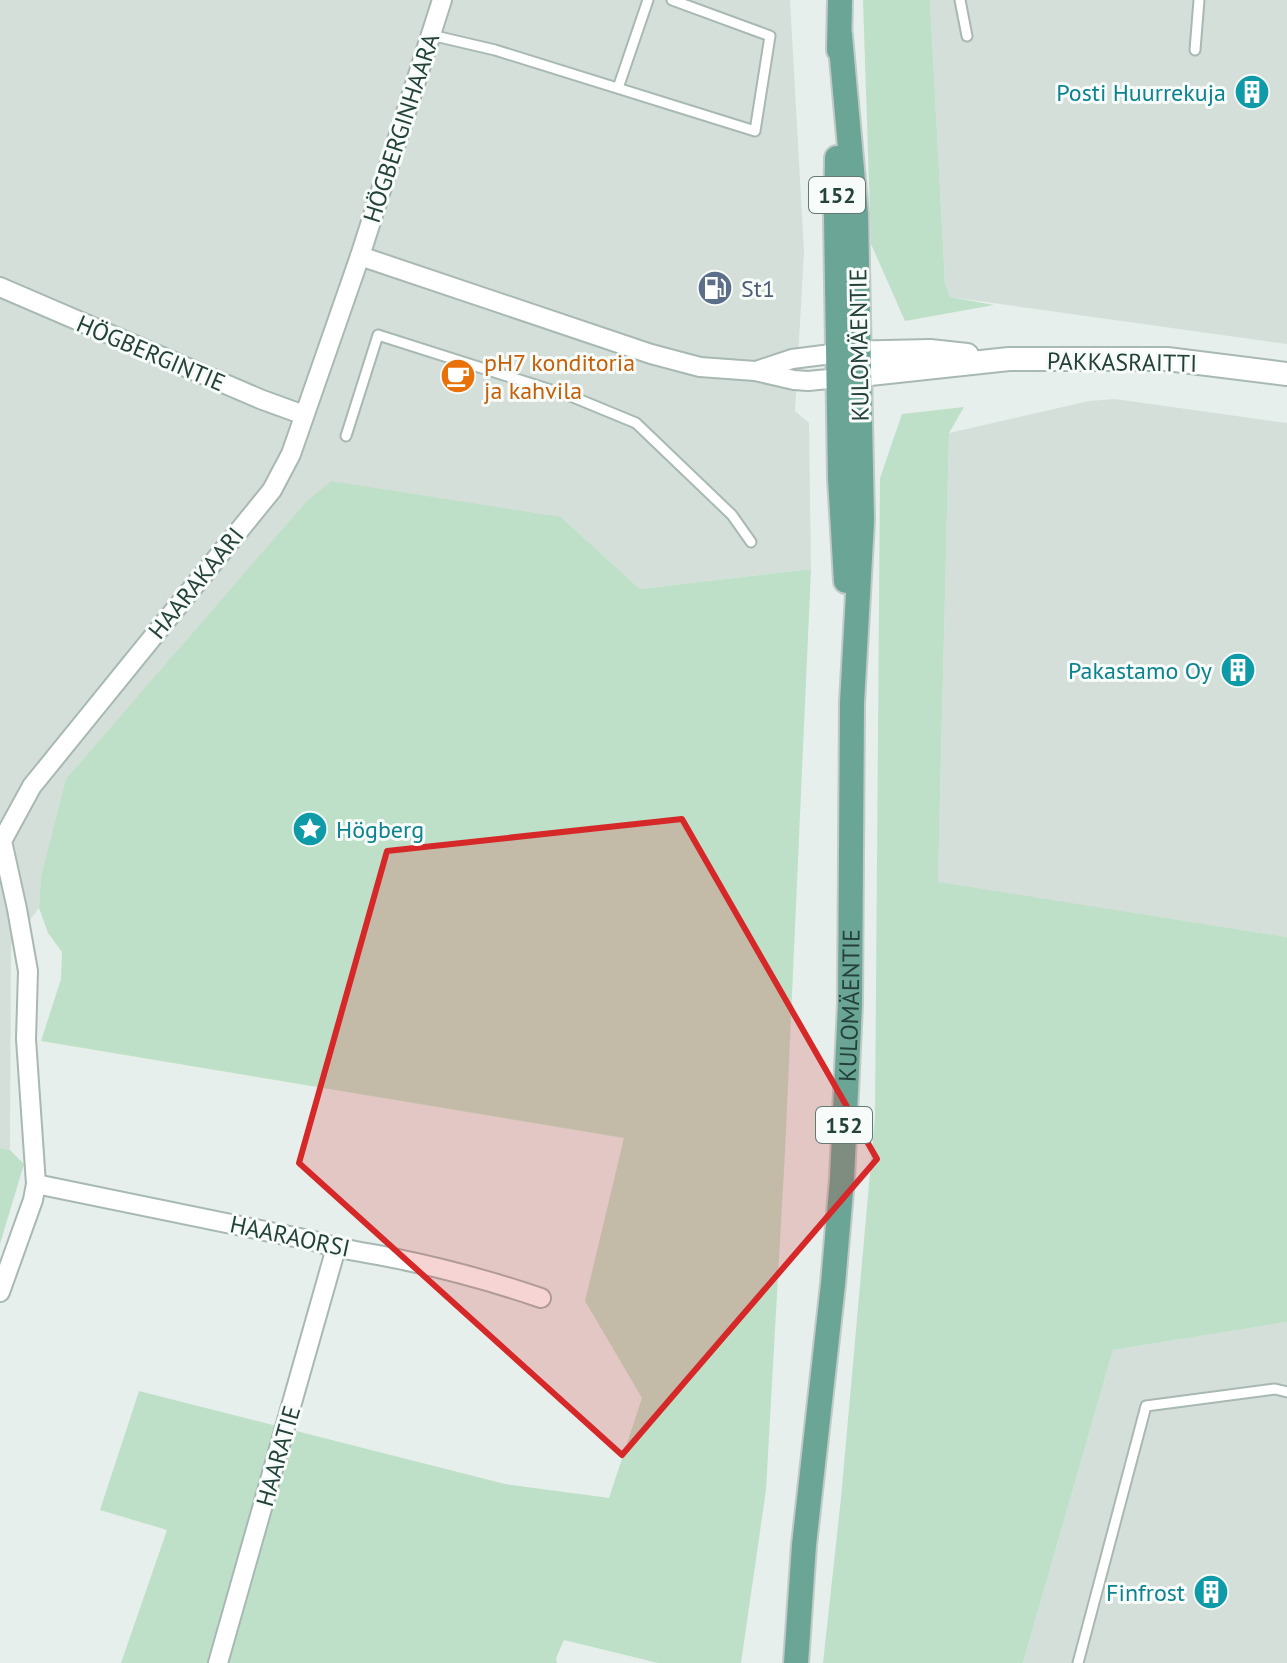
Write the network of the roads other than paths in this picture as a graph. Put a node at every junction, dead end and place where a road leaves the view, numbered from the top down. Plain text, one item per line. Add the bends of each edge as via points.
1 (442, 0) edge
2 (648, 0) edge
3 (672, 0) edge
4 (840, 0) edge
5 (960, 0) edge
6 (1199, 0) edge
7 (431, 35) junction
8 (967, 36) dead end
9 (1195, 50) dead end
10 (618, 88) junction
11 (360, 256) junction
12 (0, 287) edge
13 (849, 365) junction
14 (1287, 374) edge
15 (304, 415) junction
16 (346, 436) dead end
17 (751, 542) dead end
18 (36, 1184) junction
19 (336, 1248) junction
20 (0, 1292) edge
21 (541, 1298) dead end
22 (1287, 1392) edge
23 (804, 1545) junction
24 (218, 1663) edge
25 (783, 1663) edge
26 (796, 1663) edge
27 (1078, 1663) edge

1 - 7 street, HÖGBERGINHAARA
2 - 10 lane
3 - 10 lane via 770,36 755,131
4 - 13 main road, KULOMÄENTIE / 152 via 836,216
5 - 8 lane
6 - 9 lane
7 - 10 lane
7 - 11 street, HÖGBERGINHAARA
11 - 13 street via 700,367 755,371 808,356
11 - 15 street, HAARAKAARI
12 - 15 street, HÖGBERGINTIE
13 - 14 street, PAKKASRAITTI via 1167,359
13 - 23 main road, KULOMÄENTIE / 152 via 862,521 852,703 850,1004 842,1179
15 - 18 street, HAARAKAARI via 272,490 32,786 2,841 28,971 26,1039
16 - 17 lane via 378,335 573,397 636,423 732,515
18 - 19 street, HAARAORSI
18 - 20 street, HAARAKAARI
19 - 21 street, HAARAORSI via 459,1272
19 - 24 street, HAARATIE
22 - 27 lane via 1275,1389 1146,1406
23 - 25 main road, KULOMÄENTIE / 152
23 - 26 main road, KULOMÄENTIE / 152

